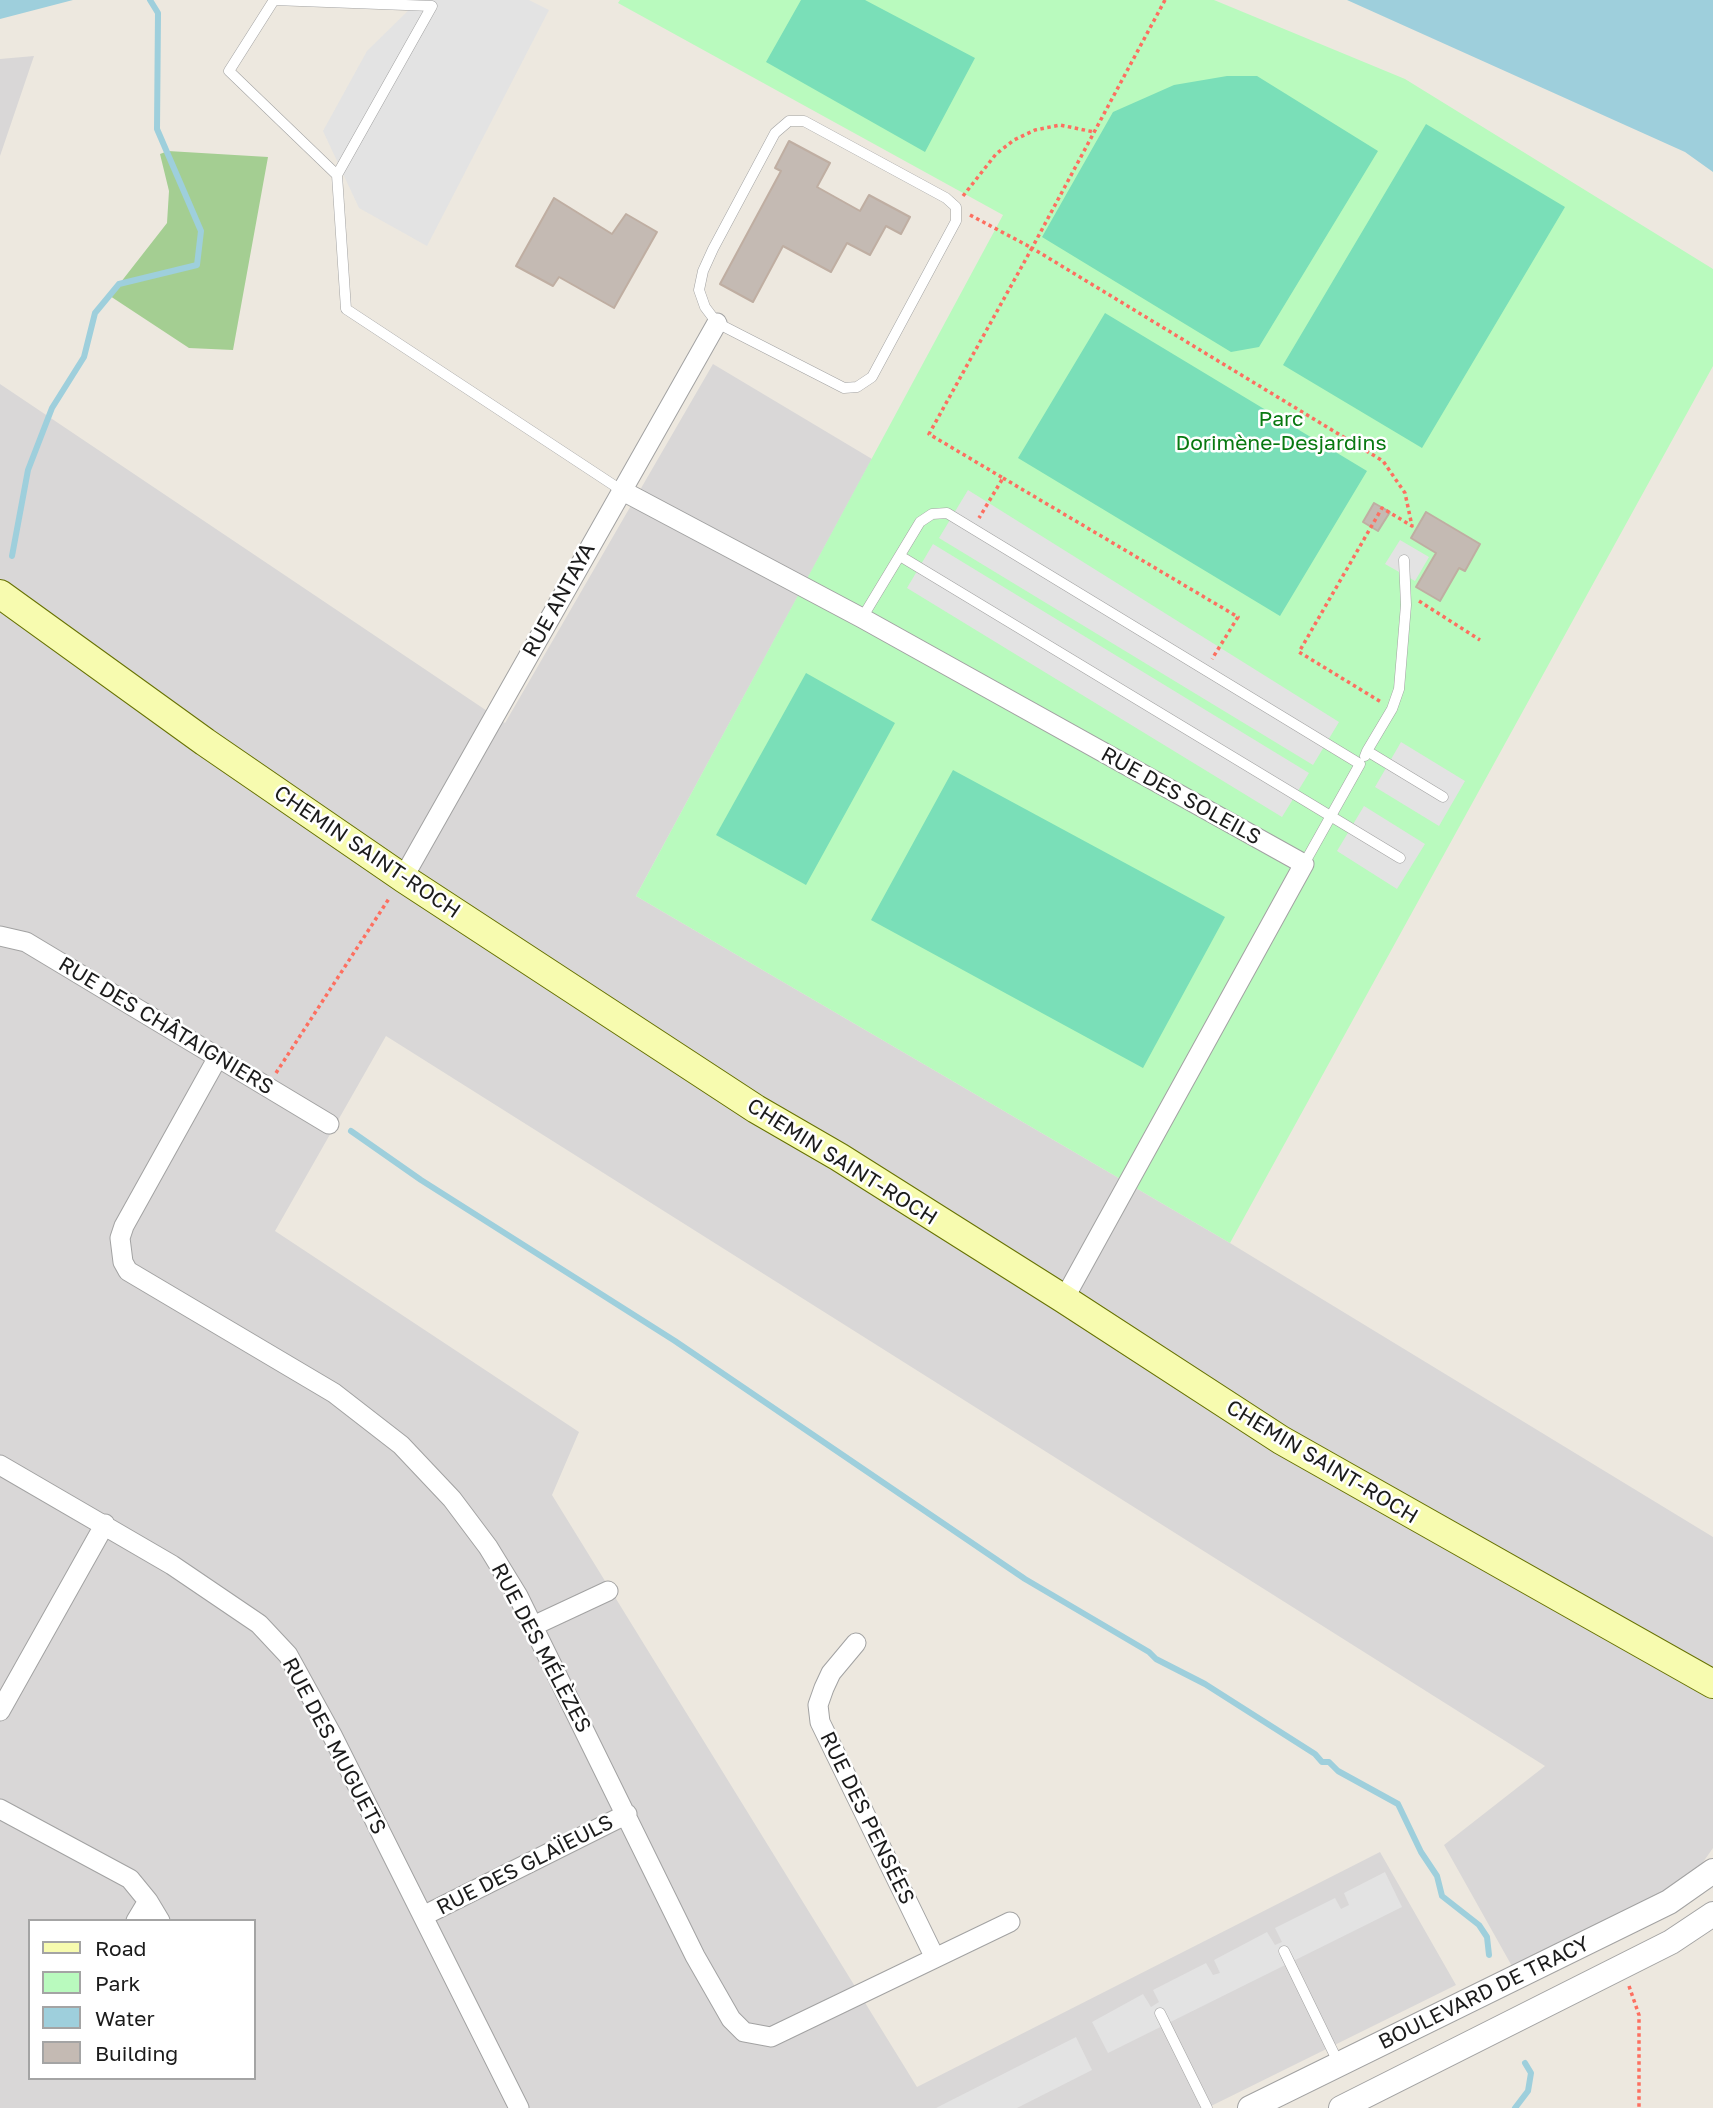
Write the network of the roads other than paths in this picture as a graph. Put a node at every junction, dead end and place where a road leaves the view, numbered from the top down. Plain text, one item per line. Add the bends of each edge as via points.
1 (338, 175) junction
2 (717, 323) junction
3 (621, 490) junction
4 (900, 556) junction
5 (1404, 560) dead end
6 (0, 594) edge
7 (862, 618) junction
8 (1367, 751) junction
9 (1360, 764) junction
10 (1443, 797) dead end
11 (1330, 815) junction
12 (1400, 858) dead end
13 (1304, 864) junction
14 (403, 878) junction
15 (0, 936) edge
16 (218, 1057) junction
17 (329, 1124) dead end
18 (1064, 1299) junction
19 (0, 1465) edge
20 (105, 1524) junction
21 (608, 1591) dead end
22 (533, 1626) junction
23 (856, 1643) dead end
24 (1713, 1684) edge
25 (0, 1711) edge
26 (0, 1810) edge
27 (627, 1814) junction
28 (1713, 1871) edge
29 (148, 1901) junction
30 (1713, 1914) edge
31 (423, 1916) junction
32 (137, 1919) edge
33 (159, 1919) edge
34 (1010, 1922) dead end
35 (1284, 1951) dead end
36 (935, 1958) junction
37 (1493, 1989) junction
38 (1160, 2013) dead end
39 (1513, 2022) junction
40 (1339, 2064) junction
41 (519, 2108) edge
42 (1207, 2108) edge
43 (1251, 2108) edge
44 (1341, 2108) edge

1 - 1 lane via 229,71 274,0 432,6
1 - 3 lane via 346,309
2 - 2 lane via 699,290 703,271 775,133 789,121 804,121 956,207 956,221 872,377 857,387 844,388
2 - 3 street, RUE ANTAYA
3 - 7 street, RUE DES SOLEILS
3 - 14 street, RUE ANTAYA
4 - 7 lane
4 - 9 lane via 920,522 932,514 947,513
4 - 11 lane
5 - 8 lane via 1399,689
6 - 14 main road, CHEMIN SAINT-ROCH
7 - 13 street, RUE DES SOLEILS
8 - 9 lane
8 - 10 lane
9 - 11 lane
11 - 12 lane
11 - 13 lane
13 - 18 street
14 - 18 main road, CHEMIN SAINT-ROCH via 756,1109
15 - 16 street, RUE DES CHÂTAIGNIERS via 26,942
16 - 17 street, RUE DES CHÂTAIGNIERS
16 - 22 street, RUE DES MÉLÈZES via 124,1226 120,1238 123,1262 128,1271 324,1387 401,1445 471,1524 510,1581
18 - 24 main road, CHEMIN SAINT-ROCH via 1281,1440
19 - 20 street, RUE DES MUGUETS
20 - 25 street
20 - 31 street, RUE DES MUGUETS via 259,1624 288,1655
21 - 22 street
22 - 27 street, RUE DES MÉLÈZES
23 - 36 street, RUE DES PENSÉES via 824,1688 818,1705 820,1722
26 - 29 street via 131,1879
27 - 31 street, RUE DES GLAÏEULS
27 - 36 street, RUE DES MÉLÈZES via 695,1956 731,2020 744,2032 771,2036
28 - 37 street, BOULEVARD DE TRACY via 1669,1902
29 - 32 street
29 - 33 street
30 - 39 street, BOULEVARD DE TRACY via 1671,1942
31 - 41 street, RUE DES MUGUETS
34 - 36 street, RUE DES MÉLÈZES
35 - 40 lane
37 - 39 street
37 - 40 street, BOULEVARD DE TRACY
38 - 42 lane
39 - 44 street, BOULEVARD DE TRACY
40 - 43 street, BOULEVARD DE TRACY

